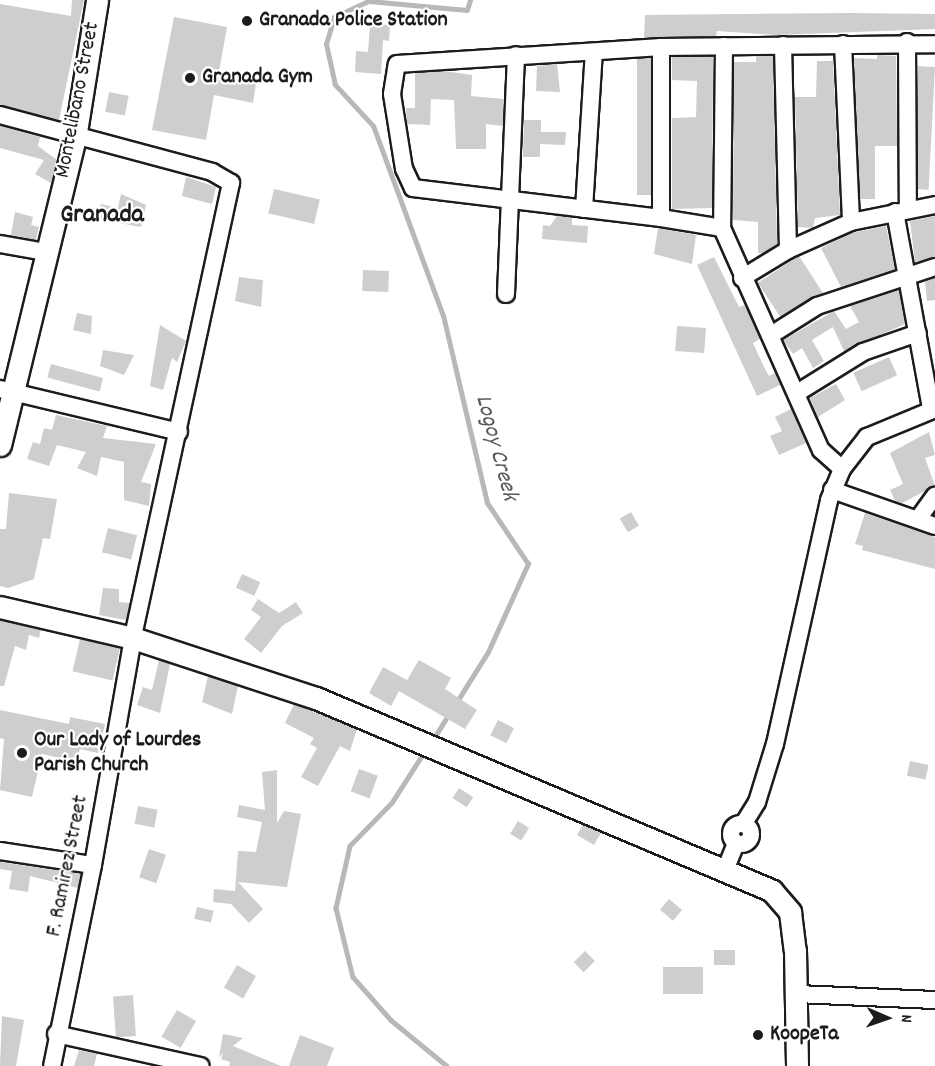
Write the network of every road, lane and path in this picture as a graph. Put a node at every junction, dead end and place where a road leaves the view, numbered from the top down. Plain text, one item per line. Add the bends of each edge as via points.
1 (96, 0) edge
2 (907, 42) junction
3 (843, 44) junction
4 (783, 45) junction
5 (935, 45) edge
6 (724, 46) junction
7 (661, 47) junction
8 (594, 52) junction
9 (516, 55) junction
10 (0, 115) edge
11 (75, 138) junction
12 (512, 200) junction
13 (935, 206) edge
14 (584, 209) junction
15 (902, 211) junction
16 (661, 218) junction
17 (851, 222) junction
18 (722, 228) junction
19 (0, 244) edge
20 (788, 250) junction
21 (45, 252) junction
22 (935, 267) edge
23 (908, 275) junction
24 (742, 278) junction
25 (506, 294) dead end
26 (918, 333) junction
27 (771, 335) junction
28 (6, 390) edge
29 (796, 393) junction
30 (933, 409) edge
31 (179, 432) junction
32 (0, 445) edge
33 (842, 469) junction
34 (832, 490) junction
35 (935, 496) edge
36 (918, 519) junction
37 (935, 526) edge
38 (0, 607) edge
39 (134, 638) junction
40 (0, 851) edge
41 (93, 865) junction
42 (726, 868) junction
43 (797, 994) junction
44 (935, 1000) edge
45 (56, 1034) junction
46 (51, 1066) edge
47 (200, 1066) edge
48 (796, 1066) edge

1 - 11 main road, Montelibano Street
2 - 3 street
2 - 5 street
2 - 15 street
3 - 4 street
3 - 17 street
4 - 6 street
4 - 20 street
6 - 7 street
6 - 18 street
7 - 8 street
7 - 16 street
8 - 9 street
8 - 14 street
9 - 12 street
9 - 12 street via 397,64 392,93 404,169 413,188
10 - 11 street
11 - 21 main road, Montelibano Street
11 - 31 street, F. Ramirez Street via 212,172 231,183
12 - 14 street
12 - 25 street
13 - 15 street
14 - 16 street
15 - 17 street
15 - 23 street
16 - 18 street
17 - 20 street
18 - 24 street
19 - 21 street
20 - 24 street
21 - 28 main road, Montelibano Street
22 - 23 street
23 - 26 street
23 - 27 street via 817,306
24 - 27 street
26 - 29 street via 863,352
26 - 30 street
27 - 29 street
28 - 31 street
28 - 32 main road, Montelibano Street
29 - 33 street via 821,450
30 - 33 street via 867,437
31 - 39 street, F. Ramirez Street
33 - 34 street
34 - 36 street
34 - 42 street via 775,744 757,802 744,823 751,833 750,840 736,843
35 - 36 street
36 - 37 street
38 - 39 main road
39 - 41 street, F. Ramirez Street
39 - 42 main road via 234,669 397,730
40 - 41 street
41 - 45 street, F. Ramirez Street
42 - 43 main road via 772,891 790,912
43 - 44 street
43 - 48 main road
45 - 46 street, F. Ramirez Street
45 - 47 street

